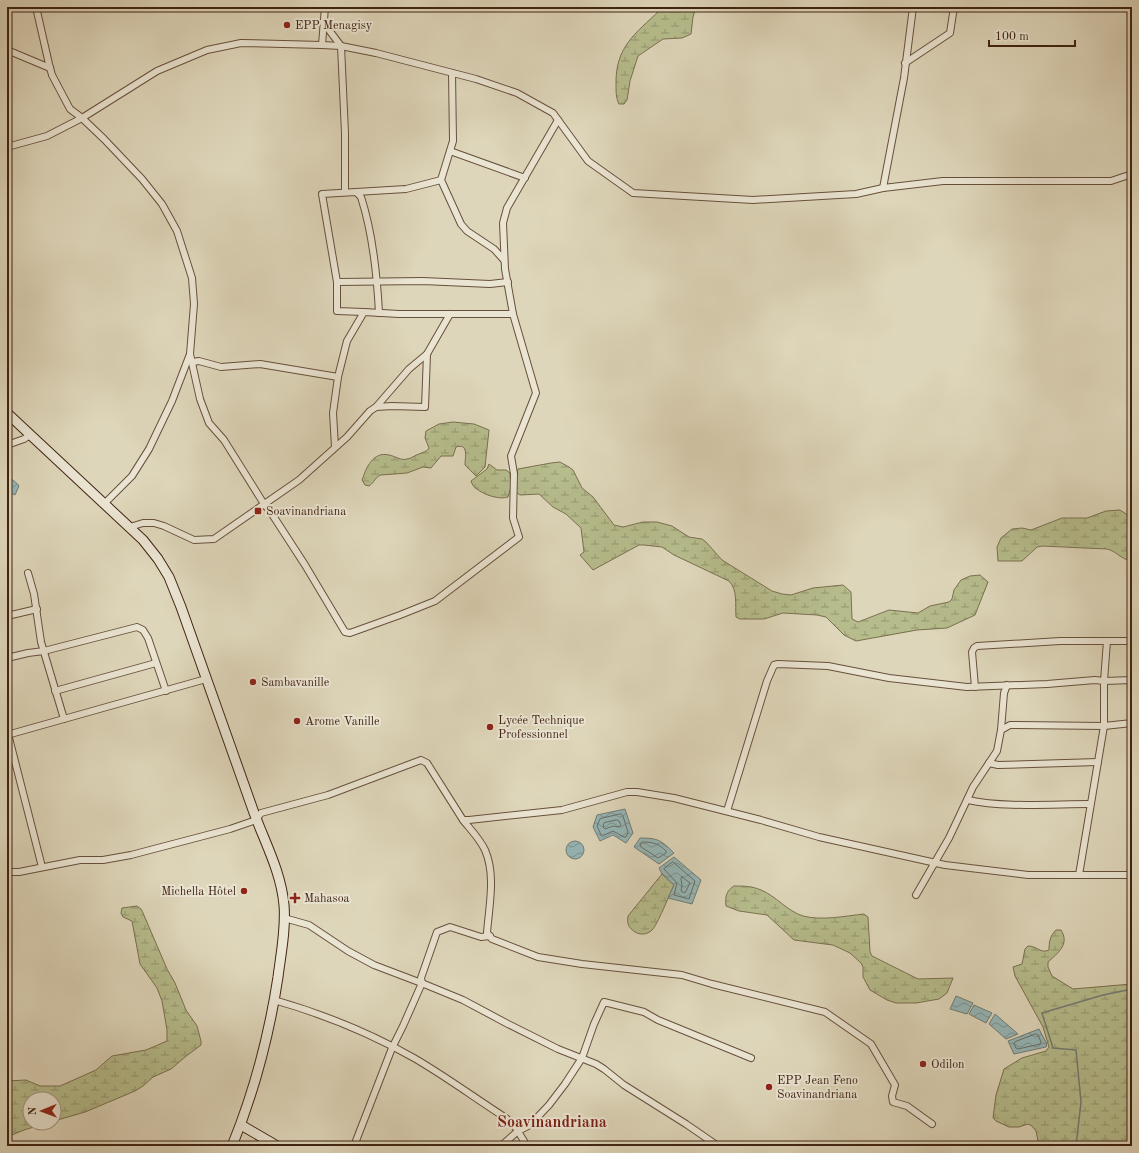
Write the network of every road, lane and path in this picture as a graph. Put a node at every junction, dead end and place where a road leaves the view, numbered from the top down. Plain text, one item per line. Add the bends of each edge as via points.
1 (36, 7) edge
2 (325, 7) edge
3 (913, 7) edge
4 (954, 7) edge
5 (323, 22) junction
6 (322, 45) junction
7 (341, 46) junction
8 (7, 50) edge
9 (905, 63) junction
10 (50, 68) junction
11 (452, 73) junction
12 (82, 118) junction
13 (558, 120) junction
14 (7, 147) edge
15 (450, 151) junction
16 (1132, 174) edge
17 (525, 178) junction
18 (440, 180) junction
19 (882, 188) junction
20 (345, 192) junction
21 (356, 192) junction
22 (504, 260) junction
23 (336, 282) junction
24 (378, 282) junction
25 (508, 282) junction
26 (364, 312) junction
27 (379, 313) junction
28 (450, 314) junction
29 (513, 314) junction
30 (190, 354) junction
31 (427, 354) junction
32 (193, 362) junction
33 (338, 377) junction
34 (376, 407) junction
35 (7, 413) edge
36 (30, 435) junction
37 (7, 445) edge
38 (335, 447) junction
39 (105, 503) junction
40 (264, 504) junction
41 (130, 527) junction
42 (28, 573) dead end
43 (37, 609) junction
44 (7, 616) edge
45 (1107, 641) junction
46 (1132, 641) edge
47 (44, 651) junction
48 (7, 658) edge
49 (156, 663) junction
50 (206, 679) junction
51 (1132, 680) edge
52 (1104, 682) junction
53 (1007, 686) junction
54 (975, 687) junction
55 (55, 691) junction
56 (166, 691) junction
57 (64, 719) junction
58 (1132, 723) edge
59 (1104, 726) junction
60 (1001, 730) junction
61 (7, 734) edge
62 (1098, 762) junction
63 (989, 763) junction
64 (968, 800) junction
65 (1090, 804) junction
66 (727, 811) junction
67 (256, 820) junction
68 (463, 820) junction
69 (935, 862) junction
70 (42, 867) junction
71 (7, 872) edge
72 (1079, 875) junction
73 (1132, 876) edge
74 (916, 895) dead end
75 (284, 918) junction
76 (490, 936) junction
77 (422, 983) junction
78 (274, 1000) junction
79 (392, 1048) junction
80 (582, 1058) junction
81 (751, 1058) dead end
82 (932, 1124) dead end
83 (241, 1125) junction
84 (518, 1131) junction
85 (232, 1146) edge
86 (277, 1146) edge
87 (354, 1146) edge
88 (501, 1146) edge
89 (527, 1146) edge
90 (718, 1146) edge

1 - 10 street
2 - 5 street
3 - 9 street
4 - 9 street via 950,33
5 - 6 street
5 - 7 street
6 - 7 street
6 - 12 street via 241,43 207,50 157,71
7 - 11 street
7 - 20 street
8 - 10 street
9 - 19 street
10 - 12 street via 70,109
11 - 13 street via 517,94 553,113
11 - 15 street via 453,141
12 - 14 street via 47,136
12 - 30 street via 142,179 162,204 177,231 192,278 194,297
13 - 17 street
13 - 19 street via 588,161 633,193 754,200 856,194
15 - 17 street
15 - 18 street
16 - 19 street via 1111,181 943,181
17 - 22 street via 507,208 503,223
18 - 21 street via 406,189
18 - 22 street via 461,224 494,249
20 - 21 street
20 - 23 street via 322,194
21 - 24 street via 361,197 364,207
22 - 25 street
23 - 24 street
23 - 26 street via 337,311
24 - 25 street
24 - 27 street
25 - 29 street
26 - 27 street
26 - 33 street via 347,342
27 - 28 street
28 - 29 street
28 - 31 street
29 - 40 street via 536,393 511,456 514,474 513,518 519,537 435,601 350,633 345,632 306,565
30 - 32 street
30 - 39 street via 172,401 149,449 132,476
31 - 34 street via 408,369
31 - 34 street via 425,407
32 - 33 street via 199,361 221,367 260,364
32 - 40 street via 200,399 209,423 224,440
33 - 38 street via 333,413
34 - 38 street
35 - 36 main road
36 - 37 street
36 - 39 main road
38 - 40 street via 299,480
39 - 41 main road
40 - 41 street via 214,539 194,540 154,523
41 - 50 main road via 158,559 169,578
42 - 43 street
43 - 44 street
43 - 47 street
45 - 46 street
45 - 52 street
45 - 54 street via 977,646 972,652
47 - 48 street
47 - 49 street via 137,627 143,630 148,638
47 - 55 street
49 - 55 street
49 - 56 street
50 - 56 street
50 - 67 main road
51 - 52 street
52 - 53 street via 1095,680
52 - 59 street
53 - 54 street
53 - 60 street via 1004,693
54 - 66 street via 889,678 828,666 774,665 766,681
55 - 57 street
56 - 57 street
57 - 61 street
58 - 59 street
59 - 60 street via 1010,725
59 - 62 street
60 - 63 street via 997,751
61 - 70 street
62 - 63 street via 998,765
62 - 65 street
63 - 64 street via 973,787
64 - 65 street via 1016,804
64 - 69 street
65 - 72 street
66 - 68 street via 674,798 627,792 562,810
66 - 69 street via 819,838
67 - 68 street via 260,813 328,795 421,760 427,763
67 - 70 street via 131,855
67 - 75 main road via 279,880
68 - 76 street via 484,849 488,860 490,876 487,933
69 - 72 street via 1028,875
69 - 74 street
70 - 71 street
72 - 73 street
75 - 77 street via 309,925 374,965
75 - 78 main road via 284,937
76 - 77 street via 480,937 450,927 437,932 421,978
76 - 82 street via 538,957 682,975 825,1012 871,1044 895,1085 893,1102 907,1106
77 - 79 street
77 - 80 street via 463,1000 558,1049
78 - 79 street via 312,1011
78 - 83 main road via 269,1031
79 - 84 street via 414,1058 506,1118
79 - 87 street
80 - 81 street via 604,1002 644,1012
80 - 84 street via 549,1105 530,1125
80 - 90 street via 604,1069 624,1085
83 - 85 main road
83 - 86 main road
84 - 88 street
84 - 89 street

